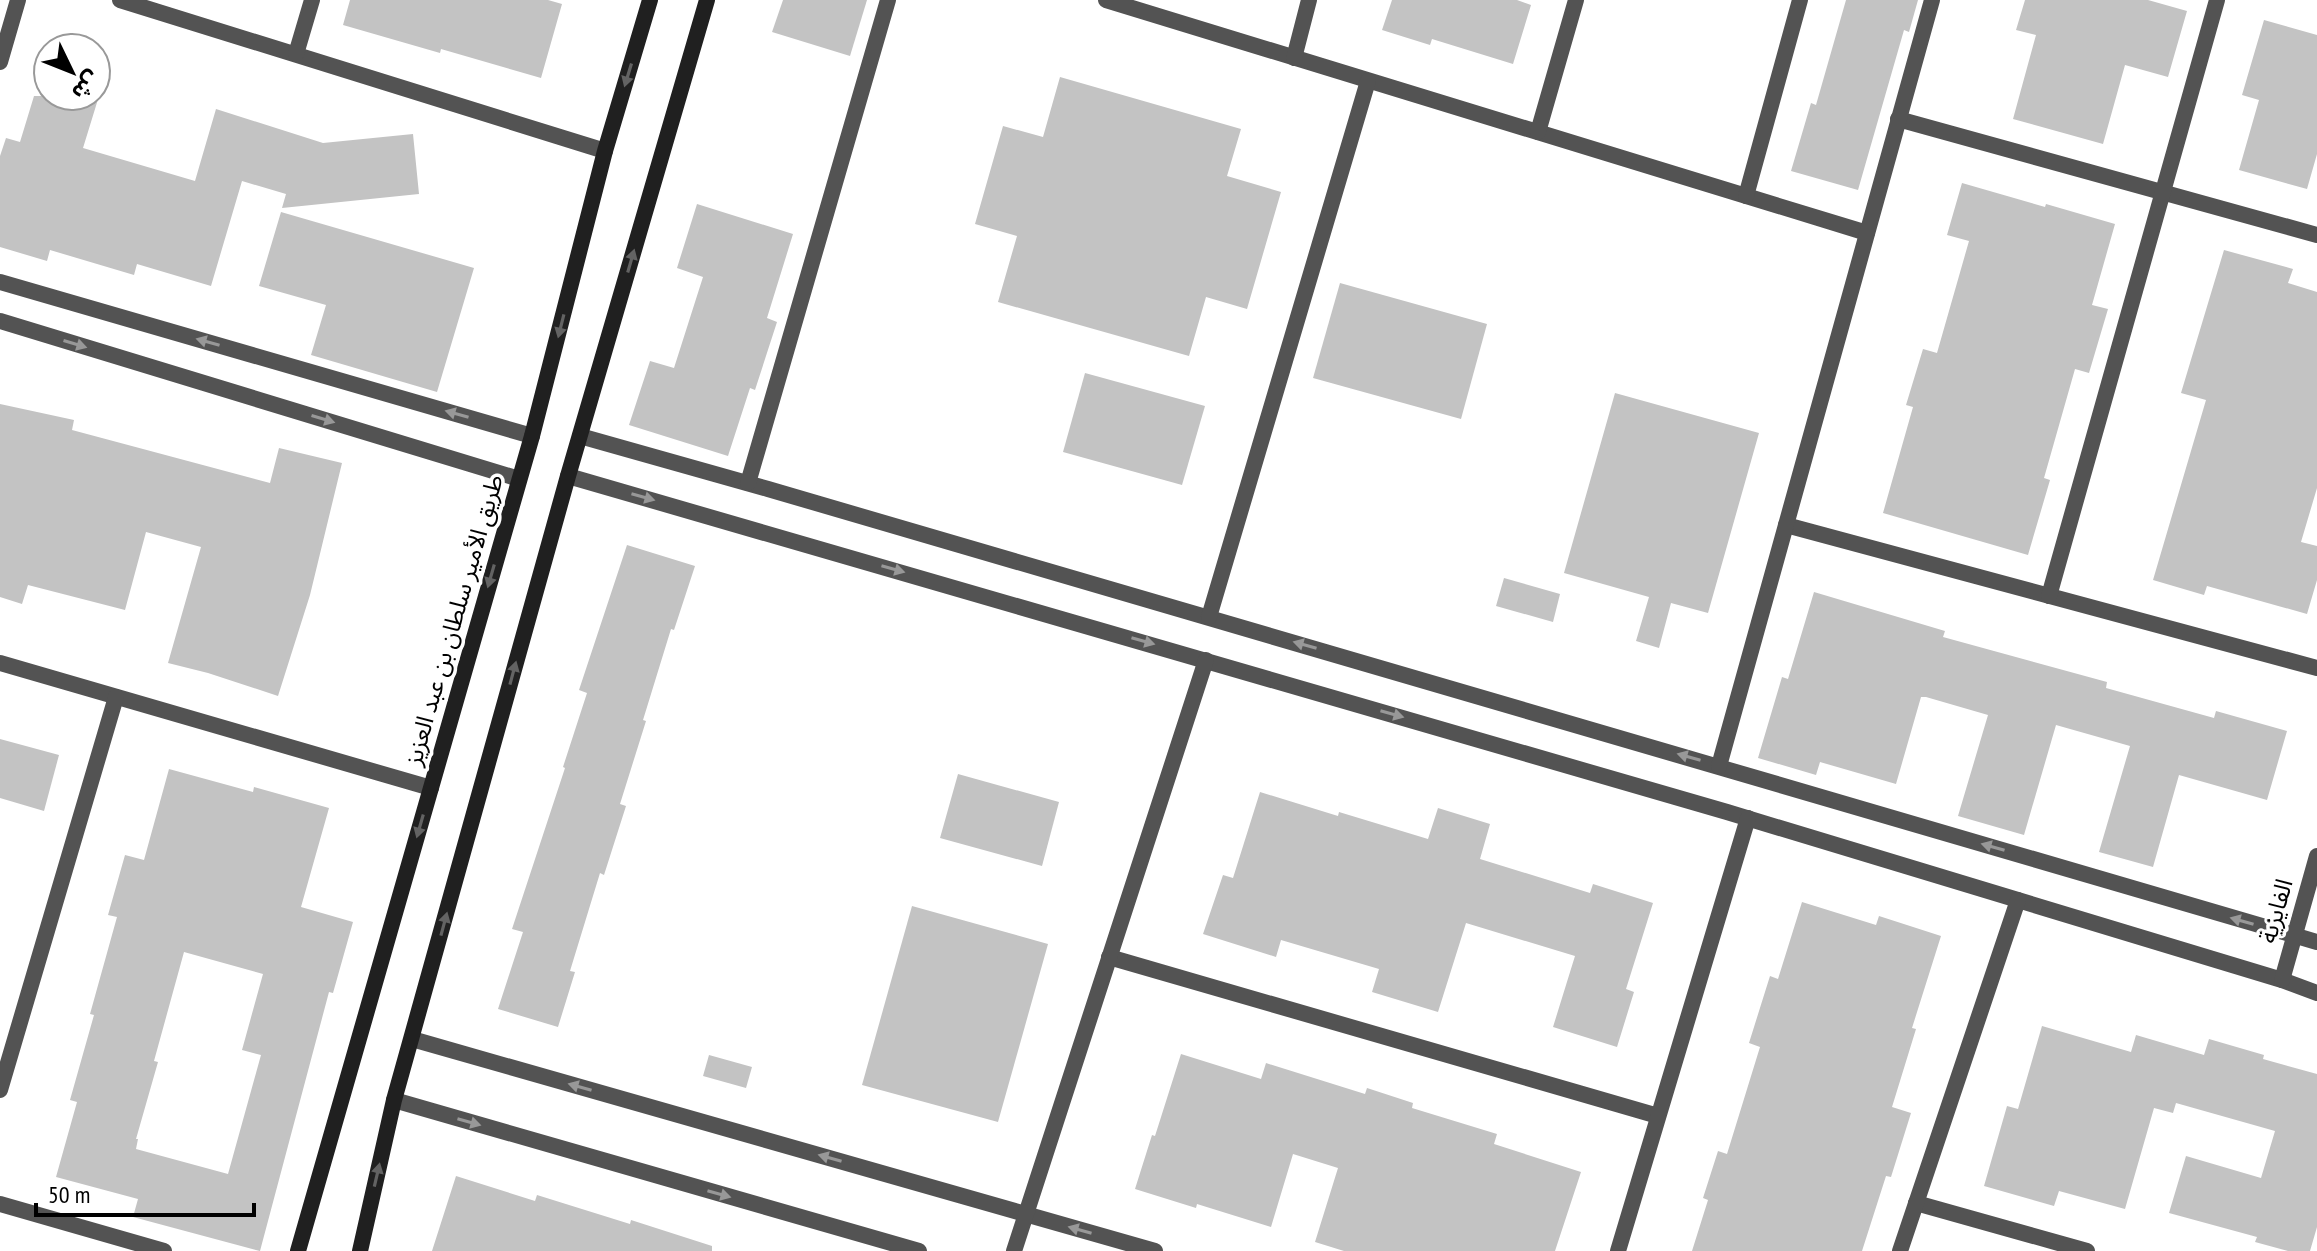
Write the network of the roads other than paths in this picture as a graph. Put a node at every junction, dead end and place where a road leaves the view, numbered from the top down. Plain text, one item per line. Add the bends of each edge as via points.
1 (18, 0) edge
2 (120, 0) edge
3 (312, 0) edge
4 (650, 0) edge
5 (707, 0) edge
6 (888, 0) edge
7 (1106, 0) edge
8 (1309, 0) edge
9 (1576, 0) edge
10 (1800, 0) edge
11 (1932, 0) edge
12 (2217, 0) edge
13 (296, 54) junction
14 (1294, 58) junction
15 (0, 62) edge
16 (1368, 81) junction
17 (1898, 119) junction
18 (1538, 132) junction
19 (605, 151) junction
20 (2162, 194) junction
21 (1746, 196) junction
22 (1867, 233) junction
23 (2317, 235) edge
24 (0, 282) edge
25 (0, 321) edge
26 (532, 436) junction
27 (580, 436) junction
28 (568, 476) junction
29 (519, 479) junction
30 (748, 483) junction
31 (1786, 525) junction
32 (2049, 596) junction
33 (1209, 617) junction
34 (1206, 660) junction
35 (0, 663) edge
36 (2317, 668) edge
37 (116, 697) junction
38 (1719, 766) junction
39 (431, 788) junction
40 (1748, 818) junction
41 (2317, 856) edge
42 (2018, 900) junction
43 (2294, 936) junction
44 (2317, 942) edge
45 (1109, 957) junction
46 (2282, 980) junction
47 (2317, 993) edge
48 (412, 1039) junction
49 (0, 1090) edge
50 (394, 1100) junction
51 (1658, 1116) junction
52 (1916, 1203) junction
53 (0, 1204) edge
54 (1024, 1214) junction
55 (164, 1251) edge
56 (298, 1251) edge
57 (360, 1251) edge
58 (919, 1251) edge
59 (1014, 1251) edge
60 (1155, 1251) edge
61 (1618, 1251) edge
62 (1900, 1251) edge
63 (2087, 1251) edge

1 - 15 street
2 - 13 street
3 - 13 street
4 -> 19 main road, طريق الأمير سلطان بن عبد العزيز
27 -> 5 main road
6 - 30 street
7 - 14 street
8 - 14 street
9 - 18 street
10 - 21 street
11 - 17 street
12 - 20 street
13 - 19 street
14 - 16 street
16 - 18 street
16 - 33 street
17 - 20 street
17 - 22 street
18 - 21 street
19 -> 26 main road, طريق الأمير سلطان بن عبد العزيز
20 - 23 street
20 - 32 street
21 - 22 street
22 - 31 street
26 -> 24 street
25 -> 29 street
26 - 29 main road, طريق الأمير سلطان بن عبد العزيز
27 - 28 main road
27 - 30 street
28 -> 34 street
48 -> 28 main road
29 -> 39 main road, طريق الأمير سلطان بن عبد العزيز
30 - 33 street
31 - 32 street
31 - 38 street
32 - 36 street
38 -> 33 street
34 -> 40 street
34 - 45 street
35 - 37 street
37 - 39 street
37 - 49 street
43 -> 38 street
39 -> 56 main road, طريق الأمير سلطان بن عبد العزيز
40 - 42 street
40 - 51 street
41 - 43 street, الفايزية
42 - 46 street
42 - 52 street
43 - 44 street
43 - 46 street, الفايزية
45 - 51 street
45 - 54 street
46 - 47 street
48 - 50 main road
54 -> 48 street
57 -> 50 main road
50 -> 58 street
51 - 61 street
52 - 62 street
52 - 63 street
53 - 55 street
54 - 59 street
60 -> 54 street

